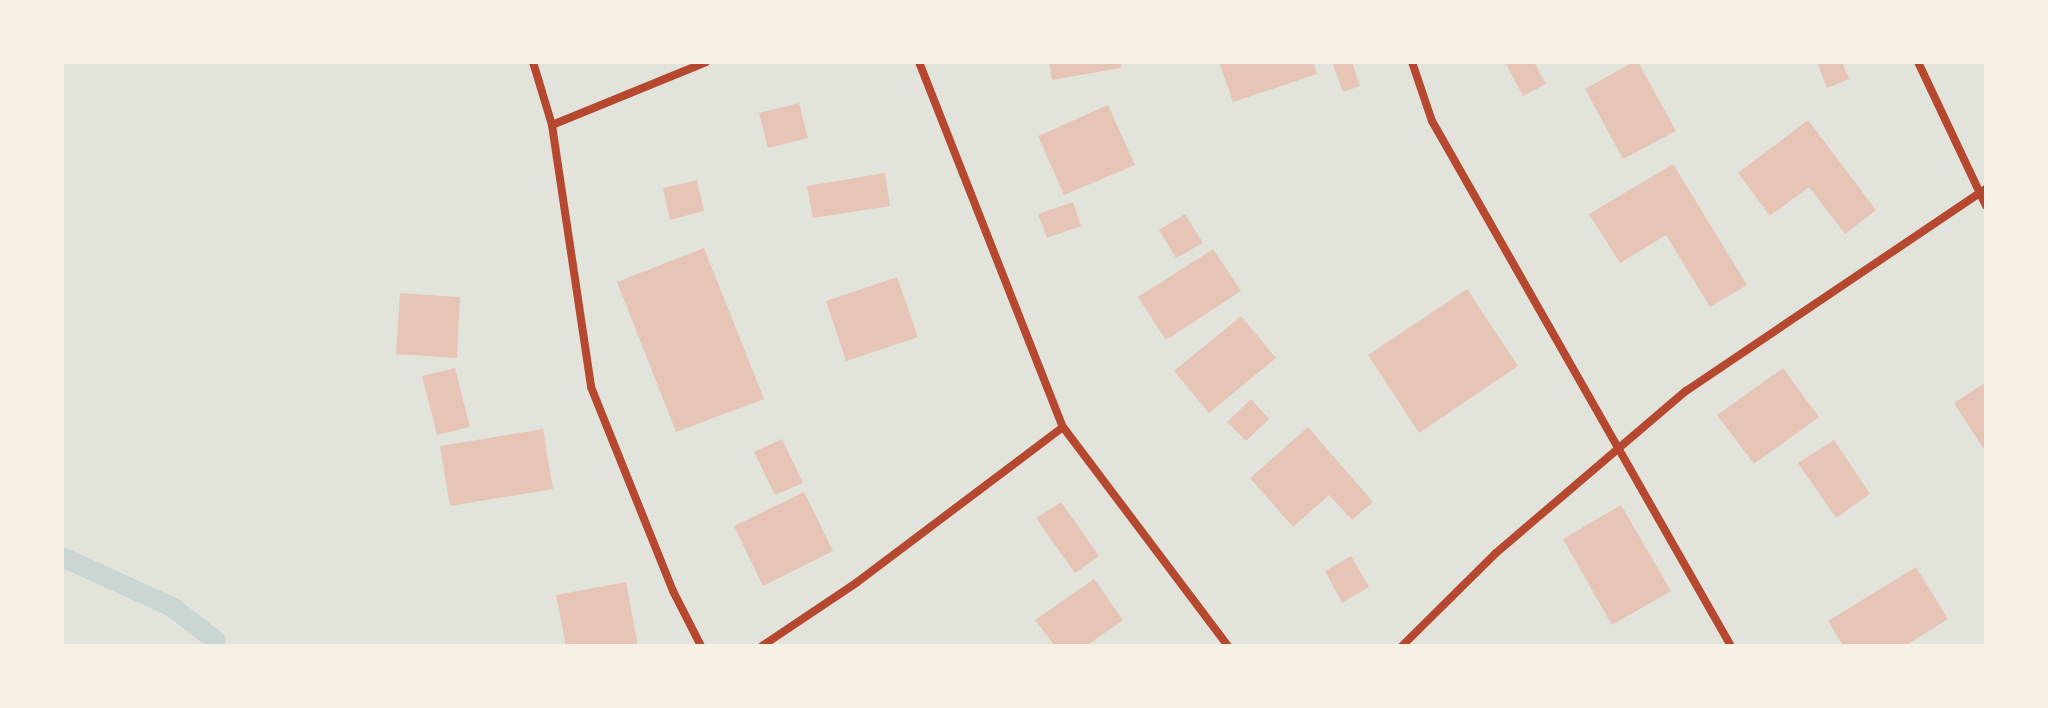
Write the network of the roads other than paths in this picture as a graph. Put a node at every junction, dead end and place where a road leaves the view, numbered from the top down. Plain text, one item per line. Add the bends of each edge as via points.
1 (533, 62) edge
2 (706, 62) edge
3 (919, 62) edge
4 (1412, 62) edge
5 (1918, 62) edge
6 (552, 125) junction
7 (1982, 191) edge
8 (1986, 206) edge
9 (1063, 427) junction
10 (1618, 450) junction
11 (701, 646) edge
12 (762, 646) edge
13 (1228, 646) edge
14 (1402, 646) edge
15 (1731, 646) edge

1 - 6 street
2 - 6 street
3 - 9 street
4 - 10 street via 1432,121
5 - 7 street
6 - 11 street via 591,387 673,591
7 - 8 street
7 - 10 street via 1686,391
9 - 12 street via 856,583
9 - 13 street
10 - 14 street via 1496,553
10 - 15 street

